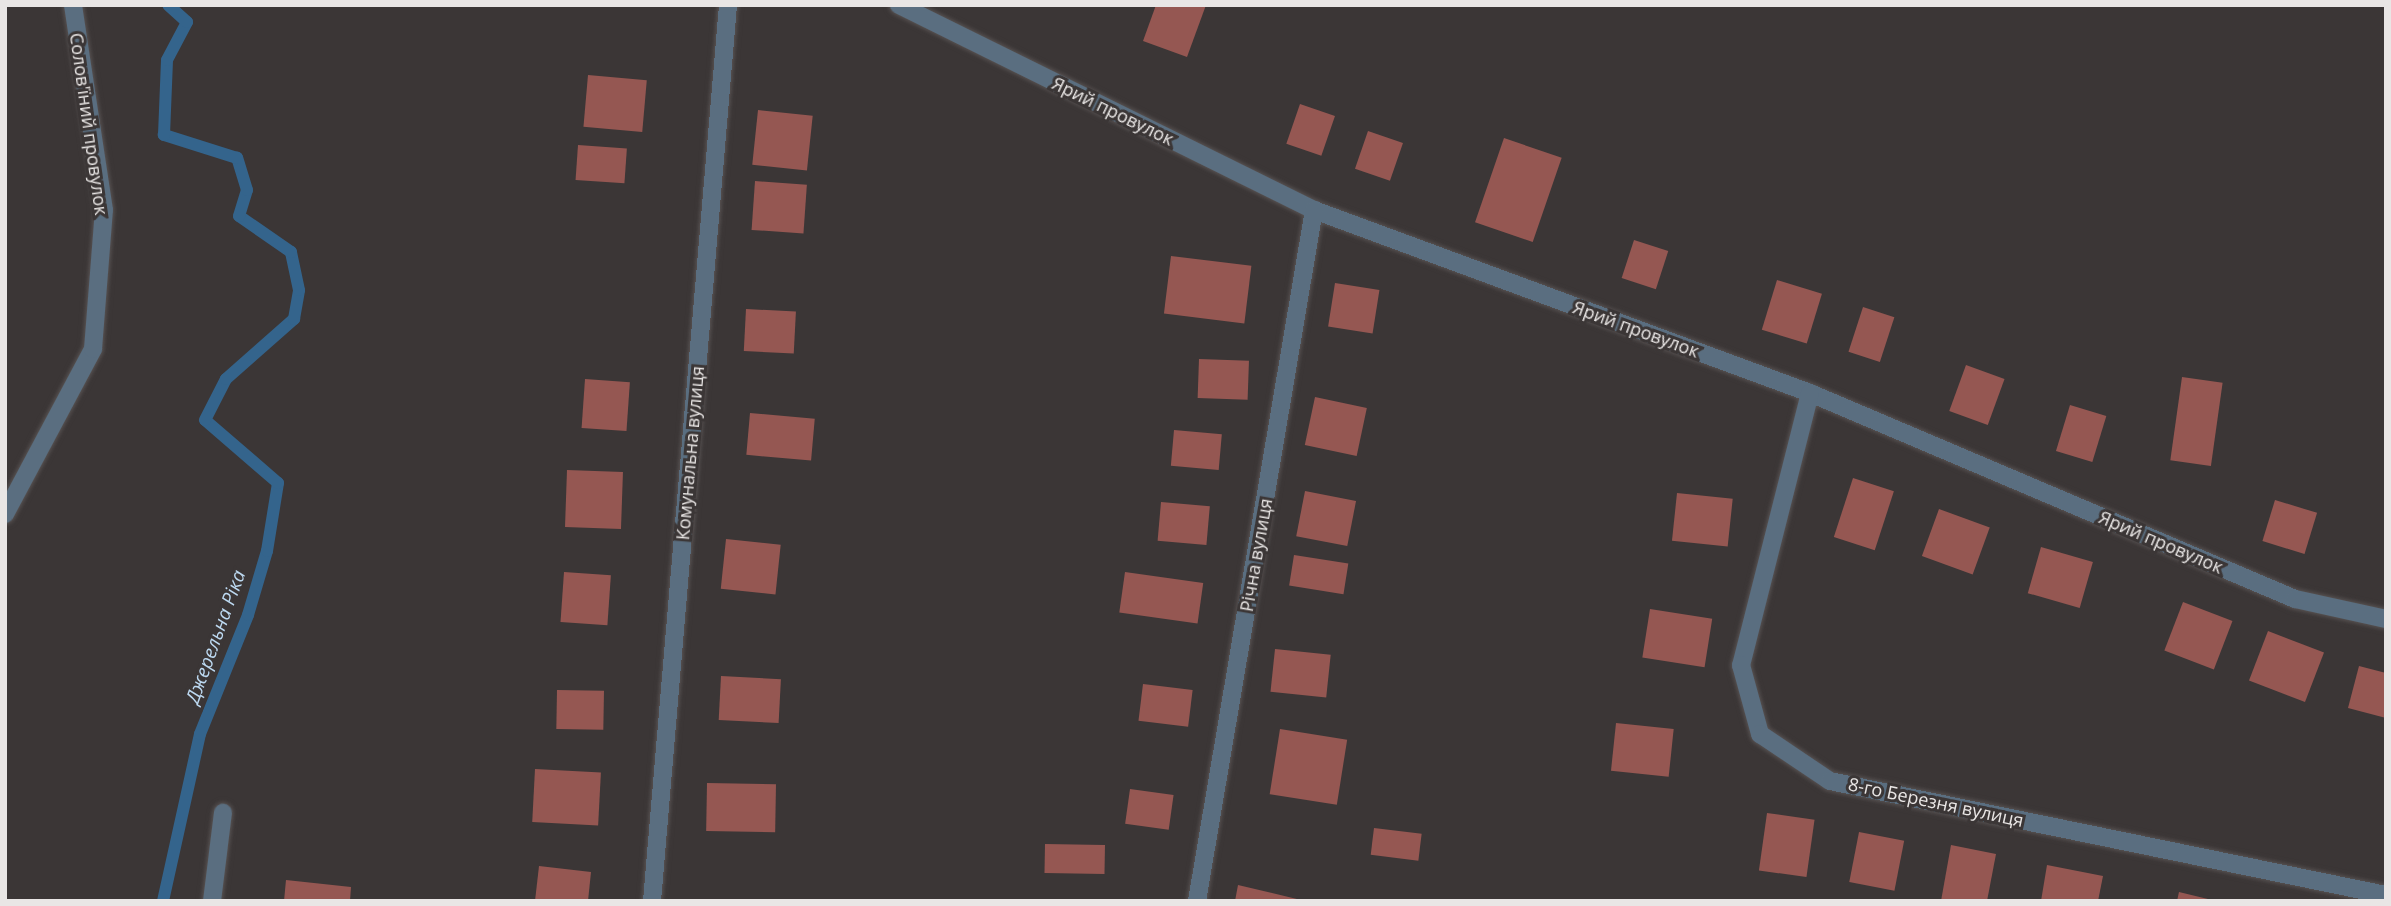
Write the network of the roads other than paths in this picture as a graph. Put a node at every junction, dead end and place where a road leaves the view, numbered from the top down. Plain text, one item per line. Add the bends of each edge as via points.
1 (73, 5) edge
2 (728, 5) edge
3 (899, 5) edge
4 (1314, 210) junction
5 (1810, 393) junction
6 (5, 514) edge
7 (2386, 619) edge
8 (223, 813) dead end
9 (2386, 895) edge
10 (212, 901) edge
11 (652, 901) edge
12 (1197, 901) edge

1 - 6 street, Солов'їний провулок via 104,210 93,349
2 - 11 street, Комунальна вулиця
3 - 4 street, Ярий провулок
4 - 5 street, Ярий провулок
4 - 12 street, Річна вулиця
5 - 7 street, Ярий провулок via 2295,599
5 - 9 street, 8-го Березня вулиця via 1741,665 1760,734 1830,781
8 - 10 street

